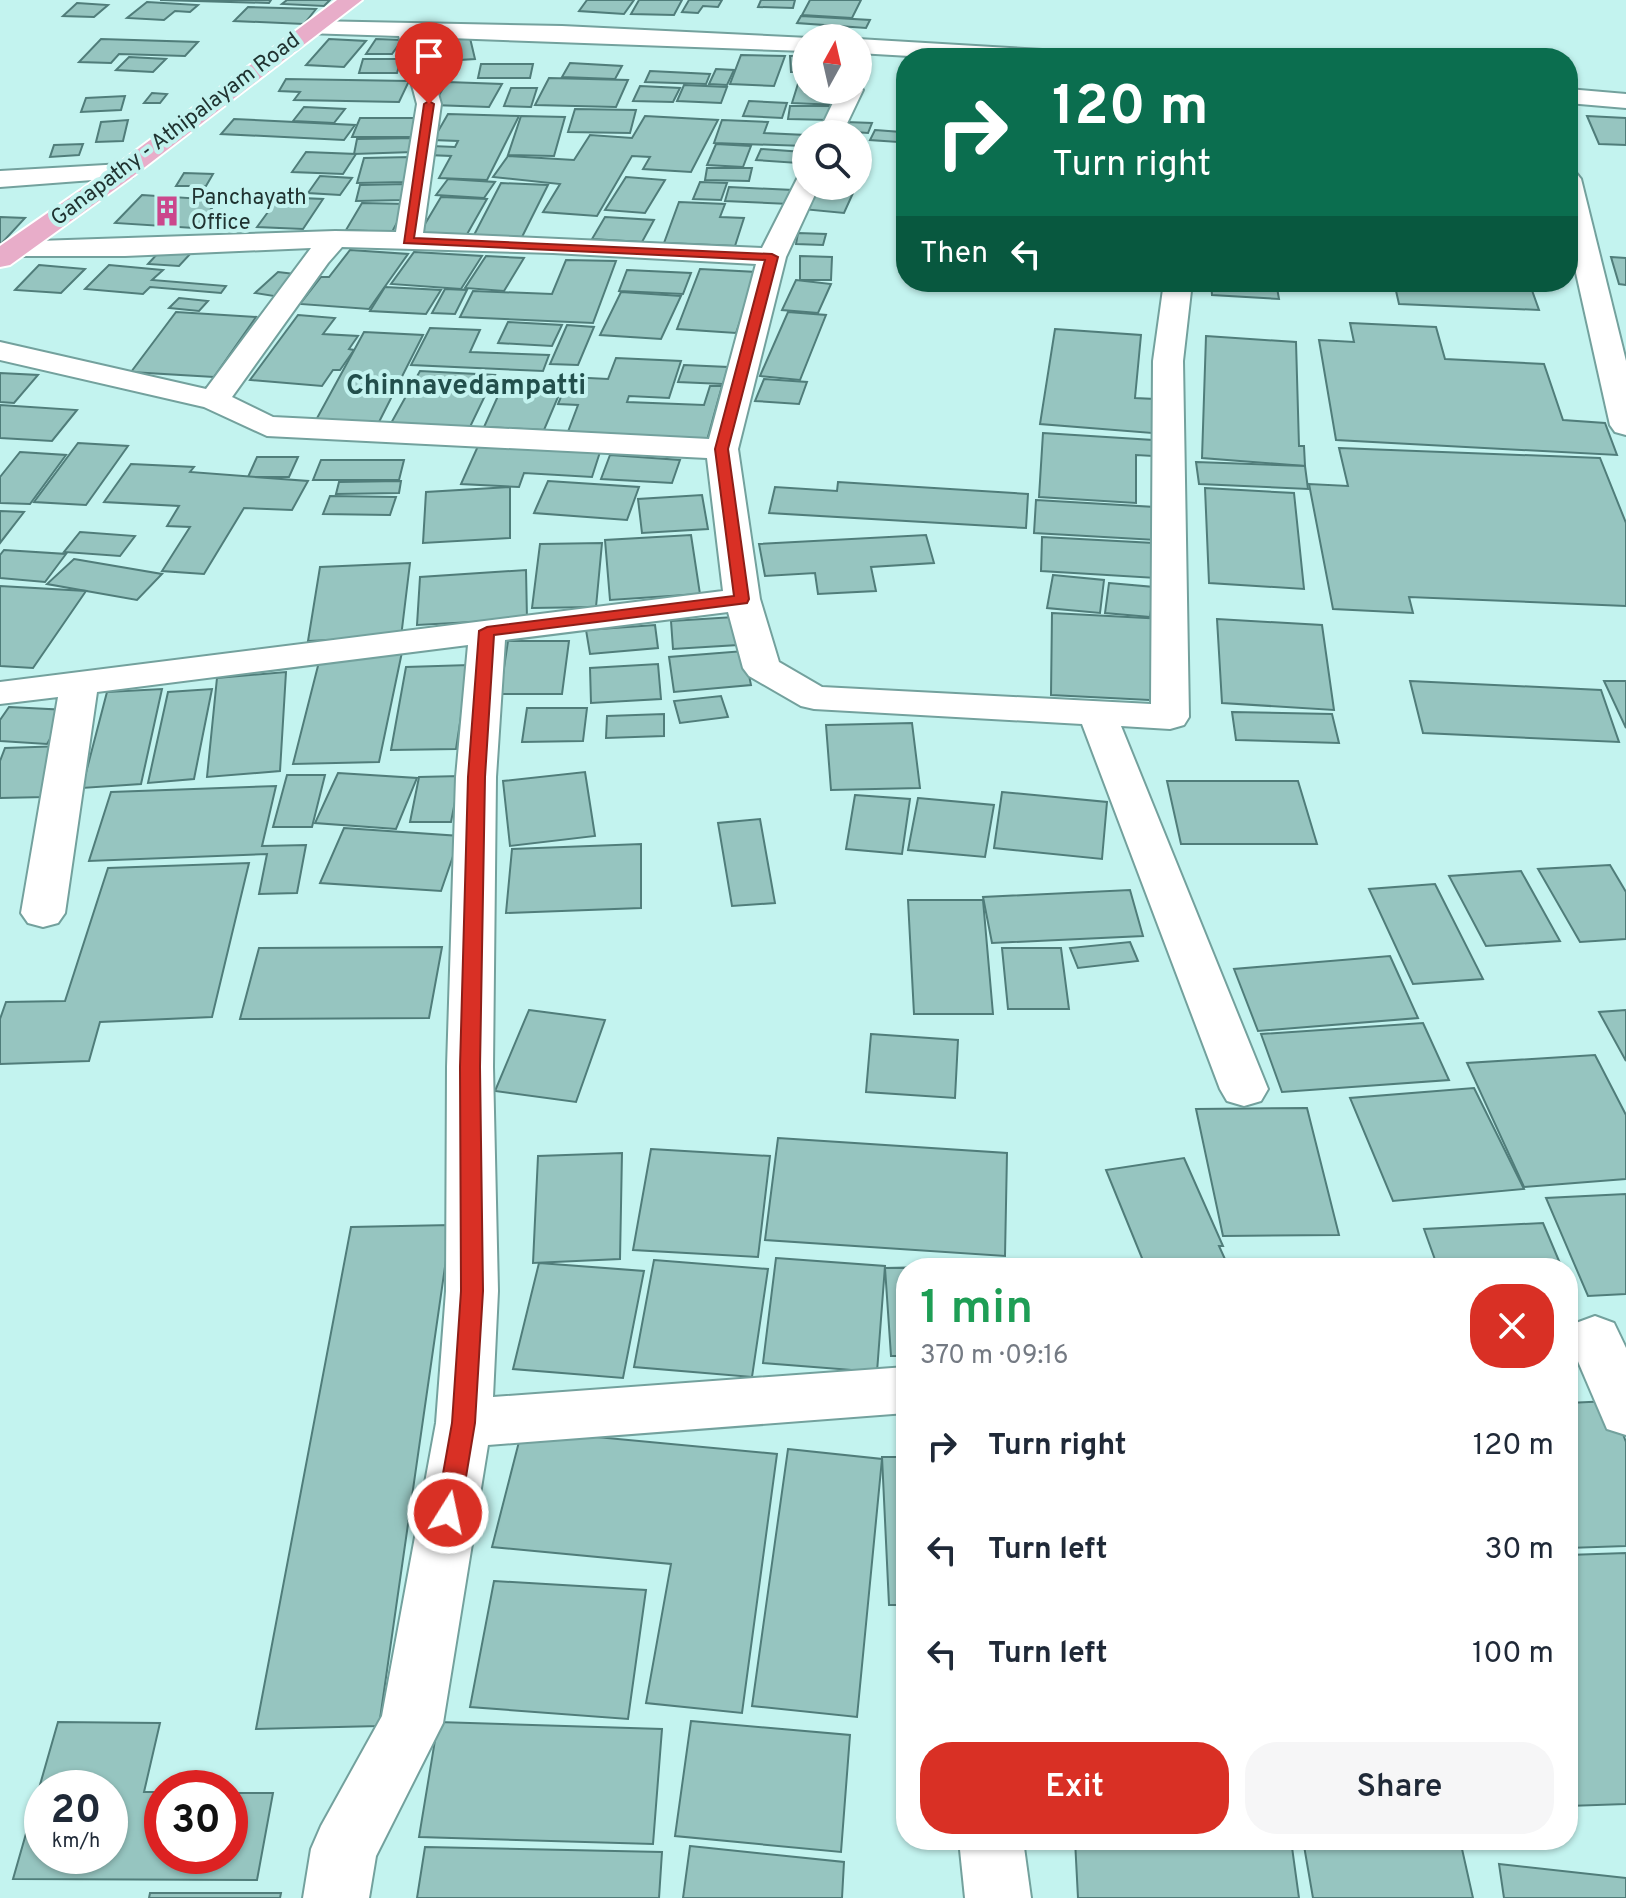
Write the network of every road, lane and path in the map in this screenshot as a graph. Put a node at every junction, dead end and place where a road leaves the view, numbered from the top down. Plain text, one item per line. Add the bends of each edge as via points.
1 (351, 0) edge
2 (313, 28) junction
3 (409, 30) junction
4 (792, 44) edge
5 (872, 47) edge
6 (896, 49) edge
7 (1578, 97) edge
8 (1626, 101) edge
9 (123, 172) junction
10 (0, 179) edge
11 (799, 200) edge
12 (1578, 221) edge
13 (335, 239) junction
14 (408, 241) junction
15 (8, 254) edge
16 (772, 257) junction
17 (1177, 292) edge
18 (0, 351) edge
19 (214, 400) junction
20 (1626, 425) edge
21 (722, 449) junction
22 (742, 599) junction
23 (487, 631) junction
24 (79, 683) junction
25 (0, 693) edge
26 (1097, 713) junction
27 (43, 913) dead end
28 (1244, 1089) dead end
29 (1596, 1338) edge
30 (896, 1391) edge
31 (1626, 1412) edge
32 (464, 1423) junction
33 (992, 1850) edge
34 (336, 1898) edge
35 (998, 1898) edge

1 - 2 main road, Ganapathy - Athipalayam Road
2 - 3 street
2 - 9 main road, Ganapathy - Athipalayam Road
3 - 4 street
3 - 14 street via 429,104
5 - 6 street
7 - 8 street
9 - 10 street
9 - 15 main road, Ganapathy - Athipalayam Road
11 - 16 street
12 - 20 street
13 - 14 street
13 - 15 street
13 - 19 street
14 - 16 street
16 - 21 street
17 - 26 street via 1168,361 1170,717
18 - 19 street
19 - 21 street via 267,426
21 - 22 street
22 - 23 street
22 - 26 street via 762,668 814,698
23 - 24 street
23 - 32 street via 476,777 472,1291
24 - 25 street
24 - 27 street
26 - 28 street
29 - 31 street
30 - 32 street
32 - 34 street via 412,1723 344,1849
33 - 35 street

